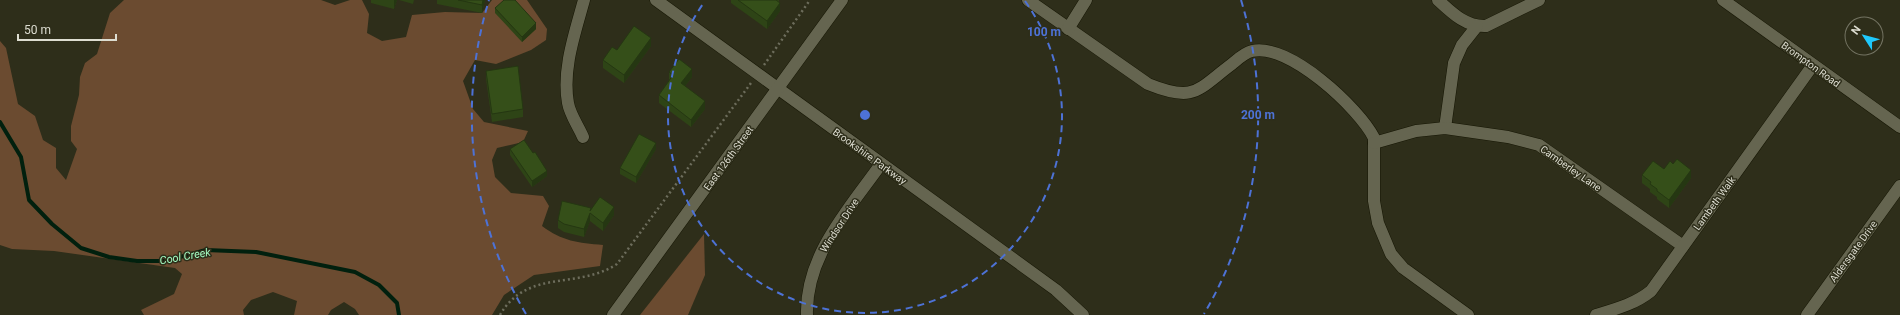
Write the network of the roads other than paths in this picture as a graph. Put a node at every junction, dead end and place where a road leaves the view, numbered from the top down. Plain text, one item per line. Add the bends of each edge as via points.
1 (584, 0) edge
2 (656, 0) edge
3 (842, 0) edge
4 (1028, 0) edge
5 (1086, 0) edge
6 (1438, 0) edge
7 (1539, 0) edge
8 (1723, 0) edge
9 (1477, 26) junction
10 (1068, 29) junction
11 (1813, 65) junction
12 (778, 89) junction
13 (1900, 127) edge
14 (1445, 128) junction
15 (583, 137) dead end
16 (1374, 143) junction
17 (881, 164) junction
18 (1900, 186) edge
19 (1683, 246) junction
20 (612, 315) edge
21 (807, 315) edge
22 (1083, 315) edge
23 (1468, 315) edge
24 (1596, 315) edge
25 (1807, 315) edge

1 - 15 street via 571,50 567,79 568,104
2 - 12 street, Brookshire Parkway
3 - 12 street, East 126th Street
4 - 10 street
5 - 10 street
6 - 9 street via 1465,22
7 - 9 street via 1486,26
8 - 11 street, Brompton Road
9 - 14 street via 1462,45 1454,63
10 - 16 street via 1148,84 1180,93 1195,92 1208,85 1242,55 1252,51 1265,50 1278,54 1330,86 1370,131
11 - 13 street, Brompton Road
11 - 19 street, Lambeth Walk
12 - 17 street, Brookshire Parkway
12 - 20 street, East 126th Street
14 - 16 street, Camberley Lane via 1416,131
14 - 19 street, Camberley Lane via 1508,137 1539,145
16 - 23 street via 1374,201 1378,223 1391,254 1403,268
17 - 21 street, Windsor Drive via 820,253 809,290
17 - 22 street, Brookshire Parkway via 1056,290
18 - 25 street, Aldersgate Drive
19 - 24 street, Lambeth Walk via 1646,295 1630,304

